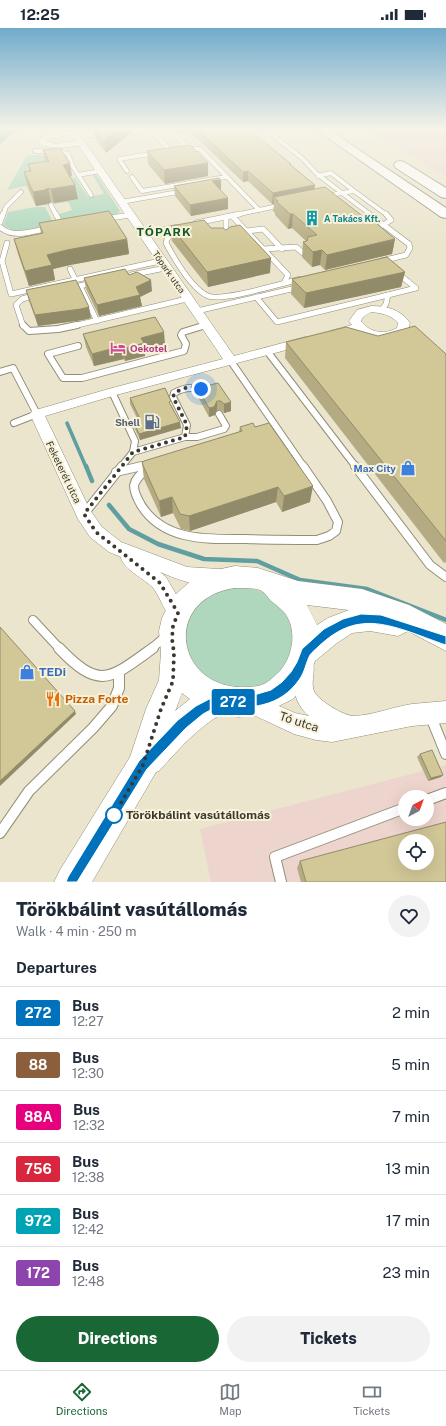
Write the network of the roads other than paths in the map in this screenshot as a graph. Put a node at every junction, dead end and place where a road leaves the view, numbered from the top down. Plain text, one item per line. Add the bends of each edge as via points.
1 (74, 168) edge
2 (98, 168) edge
3 (125, 168) edge
4 (218, 168) edge
5 (311, 168) edge
6 (378, 168) edge
7 (405, 168) edge
8 (100, 171) junction
9 (128, 171) dead end
10 (78, 175) junction
11 (318, 176) junction
12 (132, 177) dead end
13 (226, 177) junction
14 (186, 190) edge
15 (354, 190) junction
16 (21, 192) dead end
17 (342, 193) junction
18 (446, 194) edge
19 (91, 195) dead end
20 (324, 197) edge
21 (121, 202) junction
22 (288, 204) edge
23 (51, 205) dead end
24 (259, 210) junction
25 (446, 214) edge
26 (130, 215) junction
27 (232, 216) junction
28 (226, 217) junction
29 (97, 220) edge
30 (0, 222) edge
31 (69, 225) edge
32 (383, 225) junction
33 (62, 226) junction
34 (0, 227) edge
35 (179, 227) junction
36 (247, 231) junction
37 (143, 234) junction
38 (226, 241) edge
39 (7, 243) dead end
40 (264, 249) junction
41 (282, 249) junction
42 (303, 252) dead end
43 (378, 262) edge
44 (163, 264) junction
45 (391, 268) edge
46 (70, 269) dead end
47 (288, 275) junction
48 (125, 276) edge
49 (75, 279) junction
50 (102, 281) edge
51 (284, 283) junction
52 (80, 286) junction
53 (303, 286) edge
54 (64, 289) edge
55 (42, 294) edge
56 (388, 295) junction
57 (256, 297) junction
58 (188, 299) junction
59 (382, 309) junction
60 (196, 311) junction
61 (96, 321) junction
62 (206, 325) junction
63 (358, 327) junction
64 (78, 346) dead end
65 (267, 351) junction
66 (230, 360) junction
67 (0, 372) edge
68 (112, 392) junction
69 (206, 395) edge
70 (37, 414) junction
71 (219, 414) dead end
72 (14, 422) dead end
73 (185, 437) junction
74 (133, 452) junction
75 (116, 472) junction
76 (84, 514) junction
77 (115, 547) junction
78 (224, 577) junction
79 (446, 577) edge
80 (271, 584) junction
81 (33, 620) dead end
82 (175, 630) junction
83 (446, 639) edge
84 (306, 652) junction
85 (119, 672) junction
86 (219, 699) junction
87 (247, 702) junction
88 (438, 713) edge
89 (352, 727) junction
90 (446, 754) edge
91 (143, 765) junction
92 (446, 793) edge
93 (434, 797) edge
94 (398, 811) edge
95 (0, 834) edge
96 (72, 882) edge
97 (281, 882) edge

1 - 10 lane
2 - 8 street, Tópark utca
3 - 9 lane
4 - 13 lane
5 - 11 lane
6 - 25 highway
7 - 18 highway
8 - 10 lane
8 - 21 street, Tópark utca
10 - 19 lane
11 - 15 lane via 331,173
11 - 17 lane
12 - 13 lane via 142,191
13 - 24 lane
14 - 21 lane
15 - 17 lane
15 - 32 lane via 389,216 391,220
16 - 30 lane via 6,207
17 - 20 lane
17 - 32 lane
21 - 26 street, Tópark utca
22 - 24 lane
23 - 33 lane
24 - 27 lane
26 - 29 lane
26 - 37 street, Tópark utca
27 - 28 lane
27 - 36 lane
28 - 35 lane
28 - 38 lane
31 - 33 lane
32 - 43 lane via 409,244 410,248 406,255
33 - 34 lane via 17,234 8,233
35 - 37 lane
35 - 51 lane via 169,236 166,244 198,289 206,295 218,298
36 - 40 lane
36 - 41 lane via 263,229
37 - 44 street, Tópark utca
39 - 49 lane via 2,261 11,294
40 - 41 lane
40 - 47 lane
41 - 42 lane via 296,247
44 - 48 lane
44 - 49 lane
44 - 58 street, Tópark utca
45 - 56 lane via 416,288
46 - 49 lane
47 - 51 lane
47 - 51 lane via 307,278
50 - 52 lane
52 - 54 lane
52 - 61 lane
53 - 57 lane
55 - 61 lane via 24,298 16,305 25,329 58,329
56 - 57 lane via 277,322
56 - 59 lane
57 - 60 lane
58 - 60 street, Tópark utca
58 - 61 lane
59 - 63 street via 367,310 357,316 355,321
59 - 63 street via 400,317 404,323 403,330 395,336 382,337 368,334
60 - 62 street, Tópark utca
62 - 64 lane via 183,332 181,335 186,344 184,351 82,378 63,378 48,354
62 - 66 street, Tópark utca
63 - 65 street
65 - 66 street
65 - 79 lane via 430,565
66 - 68 street
66 - 75 lane via 273,427 334,513 338,522 336,531 317,540 304,541 182,537 147,515 136,496 133,488 135,480 154,463
67 - 70 lane via 13,368
68 - 70 street
68 - 74 lane via 135,441
69 - 73 lane via 203,390 196,387 174,393 173,397 187,425
70 - 72 lane
70 - 76 street, Feketerét utca
71 - 73 lane via 226,426 224,429 197,437
73 - 74 lane
74 - 75 lane
75 - 76 lane
76 - 77 street, Feketerét utca via 96,532
77 - 78 street, Feketerét utca via 187,575
77 - 82 street via 160,583
78 - 80 main road via 248,577
78 - 82 main road via 192,593
80 - 83 main road via 303,593 350,598 374,604 407,616
80 - 84 main road via 290,598 302,618 306,629
81 - 85 lane via 74,664 88,673 100,677
82 - 85 lane
82 - 86 main road via 180,668 203,692
82 - 91 main road via 173,681
83 - 84 main road via 381,619 361,619 335,627
84 - 87 main road via 295,676 286,686 262,700
84 - 89 street, Tó utca via 303,686 307,698 329,718
85 - 95 lane via 119,688 112,706 29,791
86 - 87 main road
86 - 91 main road via 182,724
87 - 89 street, Tó utca via 294,723 316,729
88 - 89 street, Tó utca via 412,714
88 - 90 lane
91 - 96 main road
92 - 93 lane
94 - 97 lane via 275,857

